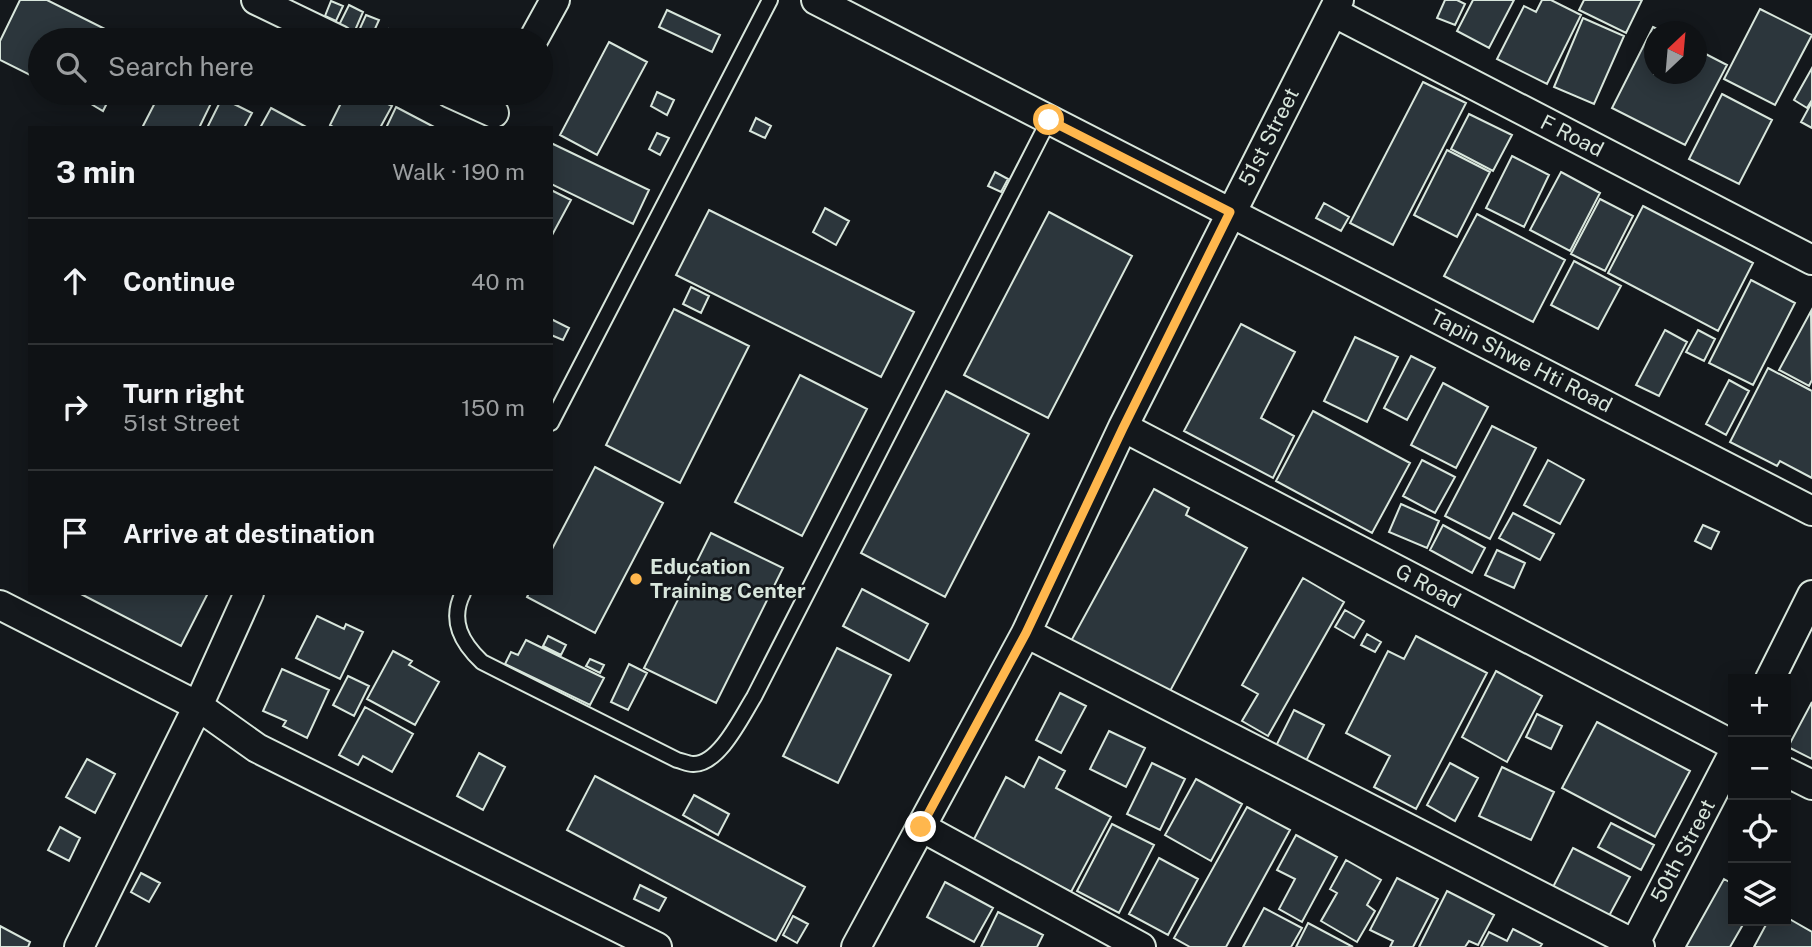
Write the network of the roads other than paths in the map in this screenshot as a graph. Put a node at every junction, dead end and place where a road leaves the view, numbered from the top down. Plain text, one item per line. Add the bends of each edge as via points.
1 (256, 0) edge
2 (555, 0) edge
3 (770, 0) edge
4 (816, 0) edge
5 (1336, 6) edge
6 (314, 28) edge
7 (540, 28) edge
8 (1049, 120) junction
9 (1230, 212) junction
10 (1812, 260) edge
11 (553, 419) edge
12 (1123, 428) junction
13 (1812, 511) edge
14 (248, 595) edge
15 (462, 595) edge
16 (1812, 595) edge
17 (0, 605) edge
18 (1026, 633) junction
19 (1772, 674) edge
20 (198, 706) junction
21 (1728, 742) edge
22 (1728, 764) edge
23 (1791, 774) edge
24 (1812, 785) edge
25 (921, 827) junction
26 (1636, 946) edge
27 (79, 947) edge
28 (657, 947) edge
29 (856, 947) edge
30 (1141, 947) edge

1 - 6 street
2 - 7 street
3 - 11 lane
4 - 8 street, Tapin Shwe Hti Road
5 - 9 street, 51st Street
5 - 10 street, F Road
8 - 9 street, Tapin Shwe Hti Road
8 - 15 lane via 754,697 709,760 694,765 677,760 482,662 467,648 458,629 456,614
9 - 12 street, 51st Street
9 - 13 street, Tapin Shwe Hti Road
12 - 18 street, 51st Street
12 - 21 street, G Road
14 - 20 street
16 - 19 street
17 - 20 street
18 - 25 street, 51st Street
18 - 26 street
20 - 27 street
20 - 28 street via 257,748
22 - 26 street, 50th Street
23 - 24 street
25 - 29 street, 51st Street
25 - 30 street

